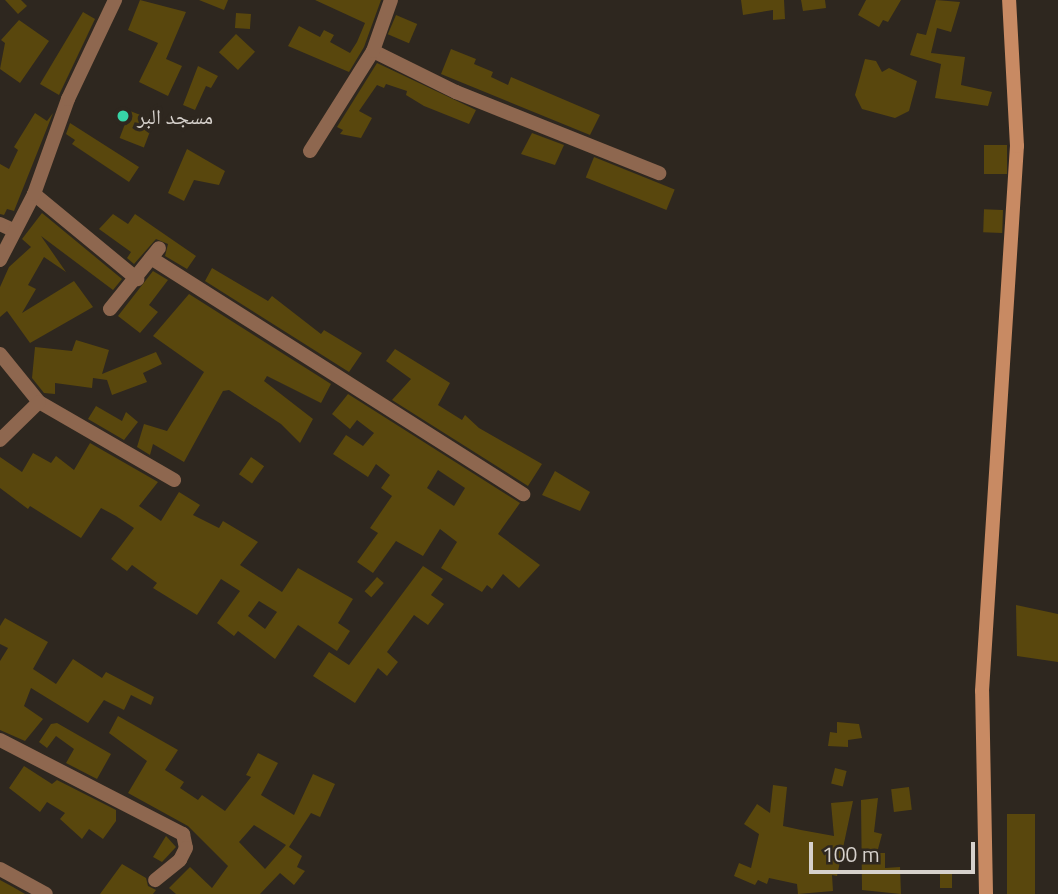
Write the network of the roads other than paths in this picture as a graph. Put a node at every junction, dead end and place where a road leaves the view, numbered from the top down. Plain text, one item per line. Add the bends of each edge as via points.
1 (115, 0) edge
2 (391, 0) edge
3 (1009, 0) edge
4 (373, 51) junction
5 (310, 151) dead end
6 (659, 173) dead end
7 (34, 194) junction
8 (6, 227) edge
9 (0, 260) edge
10 (138, 279) junction
11 (110, 309) dead end
12 (0, 355) edge
13 (39, 402) junction
14 (0, 440) edge
15 (174, 480) dead end
16 (523, 494) dead end
17 (0, 740) edge
18 (0, 869) edge
19 (155, 880) dead end
20 (46, 894) edge
21 (986, 894) edge

1 - 7 street via 68,99
2 - 4 street
3 - 21 main road via 1017,146 982,691
4 - 5 street
4 - 6 street via 456,92
7 - 8 street
7 - 10 street
8 - 9 street
10 - 11 street
10 - 16 street via 155,253
12 - 13 street
13 - 14 street
13 - 15 street
17 - 19 street via 183,834 186,848 180,860
18 - 20 street

